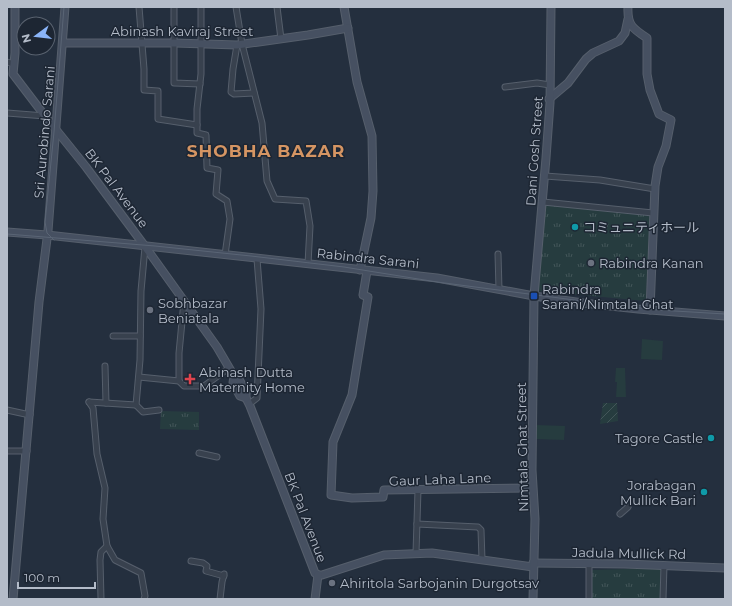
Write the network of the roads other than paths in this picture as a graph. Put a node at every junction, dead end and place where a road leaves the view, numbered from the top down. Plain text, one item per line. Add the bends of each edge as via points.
1 (15, 7) edge
2 (65, 7) edge
3 (139, 7) edge
4 (174, 7) edge
5 (201, 7) edge
6 (236, 7) edge
7 (277, 7) edge
8 (344, 7) edge
9 (551, 7) edge
10 (628, 7) edge
11 (628, 19) junction
12 (348, 28) junction
13 (281, 39) junction
14 (63, 43) junction
15 (175, 43) junction
16 (142, 44) junction
17 (202, 45) junction
18 (239, 45) junction
19 (11, 63) edge
20 (200, 84) junction
21 (550, 84) junction
22 (505, 87) dead end
23 (254, 92) junction
24 (550, 99) junction
25 (7, 113) edge
26 (45, 116) junction
27 (197, 125) junction
28 (55, 129) junction
29 (545, 176) junction
30 (655, 189) junction
31 (543, 202) junction
32 (654, 213) junction
33 (7, 232) edge
34 (47, 235) junction
35 (145, 247) junction
36 (498, 254) dead end
37 (225, 255) junction
38 (257, 259) junction
39 (308, 264) junction
40 (363, 270) junction
41 (499, 289) junction
42 (534, 296) junction
43 (184, 301) junction
44 (650, 310) junction
45 (725, 316) edge
46 (113, 336) dead end
47 (140, 336) junction
48 (105, 366) dead end
49 (229, 368) junction
50 (138, 377) junction
51 (179, 381) junction
52 (248, 401) junction
53 (106, 403) junction
54 (136, 405) junction
55 (7, 410) edge
56 (159, 410) dead end
57 (30, 415) junction
58 (7, 451) edge
59 (27, 451) junction
60 (200, 454) dead end
61 (217, 457) dead end
62 (532, 488) junction
63 (418, 490) junction
64 (417, 524) junction
65 (107, 546) junction
66 (416, 553) junction
67 (482, 560) junction
68 (191, 561) dead end
69 (589, 564) junction
70 (533, 565) junction
71 (664, 565) junction
72 (725, 568) edge
73 (318, 575) junction
74 (13, 599) edge
75 (101, 599) edge
76 (144, 599) edge
77 (220, 599) edge
78 (315, 599) edge
79 (533, 599) edge
80 (589, 599) edge
81 (663, 599) edge

1 - 19 main road, BK Pal Avenue
2 - 14 main road, Sri Aurobindo Sarani
3 - 16 street
4 - 15 street
5 - 17 street
6 - 18 street
7 - 13 street
8 - 12 main road
9 - 21 main road, Dani Gosh Street
10 - 11 main road
11 - 24 main road via 625,33 619,41 593,52 568,83
11 - 30 main road via 630,25 647,38 647,74 650,90 659,114 671,120 666,146 658,166
12 - 13 main road, Abinash Kaviraj Street
12 - 40 main road via 357,82 372,136 373,191
13 - 18 main road, Abinash Kaviraj Street
14 - 16 main road, Abinash Kaviraj Street
14 - 28 main road, Sri Aurobindo Sarani
15 - 16 main road, Abinash Kaviraj Street
15 - 17 main road, Abinash Kaviraj Street
15 - 20 street via 174,83
16 - 27 street via 144,90 158,91 158,119
17 - 18 main road, Abinash Kaviraj Street
17 - 20 street
18 - 23 street
18 - 23 street via 232,69 231,92
19 - 26 main road, BK Pal Avenue via 13,74
20 - 27 street
21 - 22 street
21 - 24 main road, Dani Gosh Street
23 - 39 street via 262,123 267,181 275,199 306,201 310,226
24 - 29 main road, Dani Gosh Street
25 - 26 street
26 - 28 main road, BK Pal Avenue
27 - 37 street via 196,133 206,135 207,168 218,170 216,194 228,201 230,219
28 - 34 main road, Sri Aurobindo Sarani
28 - 35 main road, BK Pal Avenue via 86,166
29 - 30 street via 600,180
29 - 31 main road, Dani Gosh Street
30 - 32 main road
31 - 32 street
31 - 42 main road, Dani Gosh Street
32 - 44 main road
33 - 34 main road, Rabindra Sarani
34 - 35 main road, Rabindra Sarani
34 - 57 main road, Sri Aurobindo Sarani
35 - 37 main road, Rabindra Sarani
35 - 43 main road, BK Pal Avenue
35 - 47 street
36 - 41 street
37 - 38 main road, Rabindra Sarani
38 - 39 main road, Rabindra Sarani
38 - 52 street via 261,309 257,398
39 - 40 main road, Rabindra Sarani
40 - 41 main road, Rabindra Sarani via 442,279
40 - 63 main road, Gaur Laha Lane via 363,295 368,297 352,395 333,442 331,495 352,498 383,497 384,490
41 - 42 main road, Rabindra Sarani
42 - 44 main road, Rabindra Sarani
42 - 62 main road, Nimtala Ghat Street
43 - 49 main road, BK Pal Avenue
43 - 51 street
44 - 45 main road, Rabindra Sarani
46 - 47 street
47 - 50 street
48 - 53 street
49 - 51 street via 204,386 184,386
49 - 52 main road, BK Pal Avenue via 239,379
50 - 51 street
50 - 54 street
52 - 73 main road, BK Pal Avenue via 315,573
53 - 54 street
53 - 65 street via 89,402 93,408 97,454 105,488 103,519
54 - 56 street via 143,412
55 - 57 street
57 - 59 main road, Sri Aurobindo Sarani
58 - 59 street
59 - 74 main road, Sri Aurobindo Sarani
60 - 61 street
62 - 63 main road, Gaur Laha Lane
62 - 70 main road, Nimtala Ghat Street via 535,519
63 - 64 street
64 - 66 street
64 - 67 street via 478,527 481,530
65 - 75 street via 101,552 100,560
65 - 76 street via 115,560 141,572
66 - 67 main road, BK Pal Avenue
66 - 73 main road, BK Pal Avenue via 384,555
67 - 70 main road, BK Pal Avenue
68 - 77 street via 203,563 207,566 206,571 224,575
69 - 70 main road, Jadula Mullick Rd
69 - 71 main road, Jadula Mullick Rd
69 - 80 street
70 - 79 main road, Nimtala Ghat Street
71 - 72 main road, Jadula Mullick Rd
71 - 81 street
73 - 78 main road

